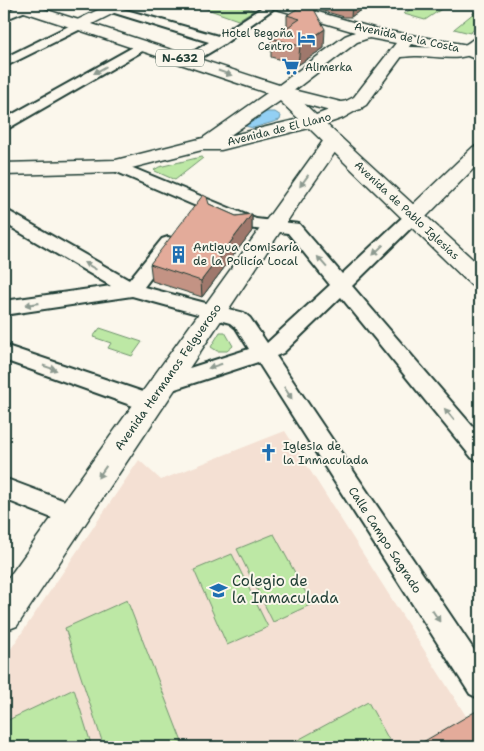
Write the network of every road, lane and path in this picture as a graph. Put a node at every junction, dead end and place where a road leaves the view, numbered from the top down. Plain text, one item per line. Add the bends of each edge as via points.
1 (25, 5) edge
2 (117, 6) edge
3 (269, 6) edge
4 (4, 18) edge
5 (79, 25) junction
6 (375, 33) junction
7 (220, 41) junction
8 (142, 46) junction
9 (399, 46) junction
10 (476, 49) edge
11 (189, 61) junction
12 (4, 63) edge
13 (281, 92) junction
14 (355, 106) junction
15 (5, 122) edge
16 (312, 122) junction
17 (333, 141) junction
18 (202, 144) junction
19 (480, 151) edge
20 (116, 166) junction
21 (4, 169) edge
22 (200, 202) junction
23 (4, 216) edge
24 (414, 216) junction
25 (272, 226) junction
26 (480, 279) edge
27 (342, 285) junction
28 (132, 290) junction
29 (4, 308) edge
30 (213, 311) junction
31 (4, 352) edge
32 (262, 352) junction
33 (156, 394) junction
34 (480, 451) edge
35 (4, 488) edge
36 (72, 515) junction
37 (4, 614) edge
38 (480, 684) edge

1 - 4 street
1 - 5 main road
2 - 5 main road
2 - 7 street
3 - 6 main road, Avenida de la Costa
3 - 7 street
5 - 8 main road, N-632
5 - 12 street
6 - 9 main road, Avenida de la Costa
6 - 13 main road, Avenida de El Llano via 351,39
7 - 11 street
8 - 11 main road, N-632
8 -> 15 street
9 - 10 main road, Avenida de la Costa via 451,52
9 - 14 main road
11 -> 13 main road, N-632
13 - 14 main road via 341,108
13 - 16 main road, N-632
13 - 18 main road, Avenida de El Llano
14 - 16 main road, Avenida de El Llano
16 - 17 main road, N-632
16 - 18 main road, Avenida de El Llano via 222,144
17 - 24 main road, Avenida de Pablo Iglesias / N-632
17 -> 25 main road, Avenida Hermanos Felgueroso
18 - 20 main road, Avenida de El Llano
19 - 24 main road
20 - 21 main road, Avenida de El Llano
20 - 22 street
22 - 25 street via 253,224
22 - 28 street
28 -> 23 street
24 - 26 main road, Avenida de Pablo Iglesias / N-632
24 -> 27 street
27 -> 25 street via 293,228
25 - 30 main road, Avenida Hermanos Felgueroso
27 - 32 street via 276,348
34 -> 27 street
28 -> 29 street
28 - 30 street, Calle Campo Sagrado
30 - 32 street, Calle Campo Sagrado via 237,318
30 - 33 main road, Avenida Hermanos Felgueroso
31 -> 33 street
32 -> 33 street
32 -> 38 street, Calle Campo Sagrado
33 -> 36 main road, Avenida Hermanos Felgueroso
35 - 36 street
36 - 37 main road, Avenida Hermanos Felgueroso

